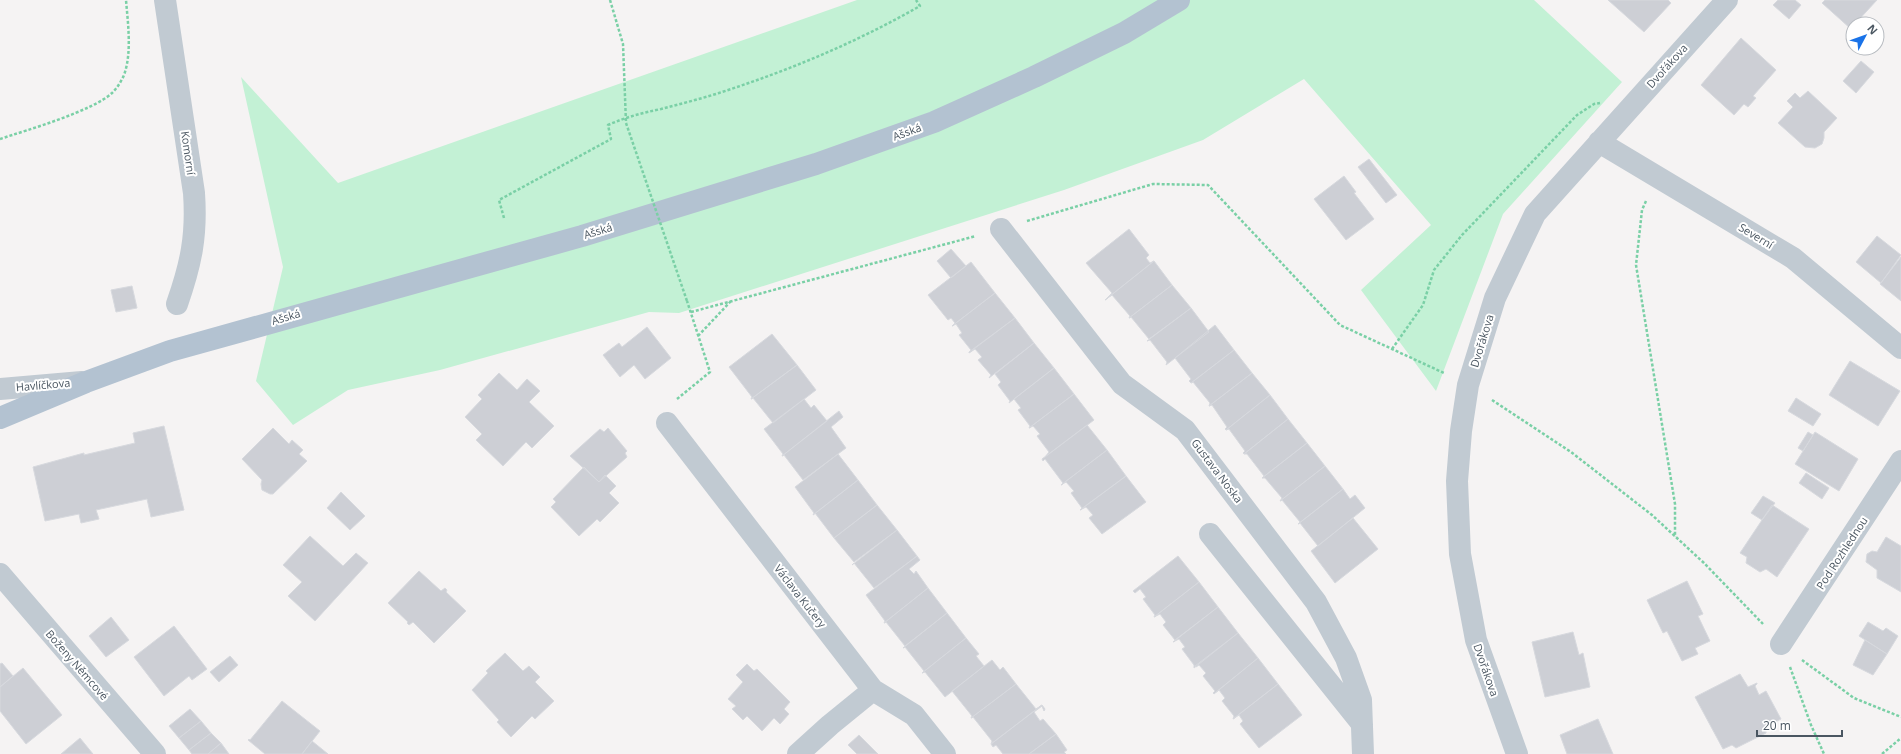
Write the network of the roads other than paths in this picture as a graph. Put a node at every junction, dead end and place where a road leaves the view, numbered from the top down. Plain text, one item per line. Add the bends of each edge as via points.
1 (165, 0) edge
2 (1179, 0) edge
3 (1727, 0) edge
4 (1599, 142) junction
5 (1001, 229) road end
6 (177, 304) dead end
7 (1901, 348) edge
8 (86, 382) junction
9 (0, 389) edge
10 (0, 418) edge
11 (667, 423) road end
12 (1901, 461) edge
13 (1210, 534) dead end
14 (0, 574) edge
15 (1781, 644) road end
16 (873, 690) junction
17 (1362, 724) junction
18 (155, 754) edge
19 (798, 754) edge
20 (945, 754) edge
21 (1363, 754) edge
22 (1517, 754) edge

1 - 6 street, Komorní via 196,220 190,264
2 - 8 main road, Ašská via 1124,33 1034,77 934,122 816,164 582,236 185,346
3 - 4 street, Dvořákova
4 - 7 street, Severní via 1793,258
4 - 22 street, Dvořákova via 1535,214 1495,298 1468,385 1461,431 1457,481 1460,554 1476,640
5 - 17 street, Gustava Noska via 1122,384 1185,430 1316,602 1346,658 1361,700
8 - 9 street, Havlíčkova
8 - 10 main road, Ašská
11 - 16 street, Václava Kučery
12 - 15 street, Pod Rozhlednou
13 - 17 street
14 - 18 street, Boženy Němcové
16 - 19 street
16 - 20 street, Václava Kučery via 914,715
17 - 21 street, Gustava Noska

